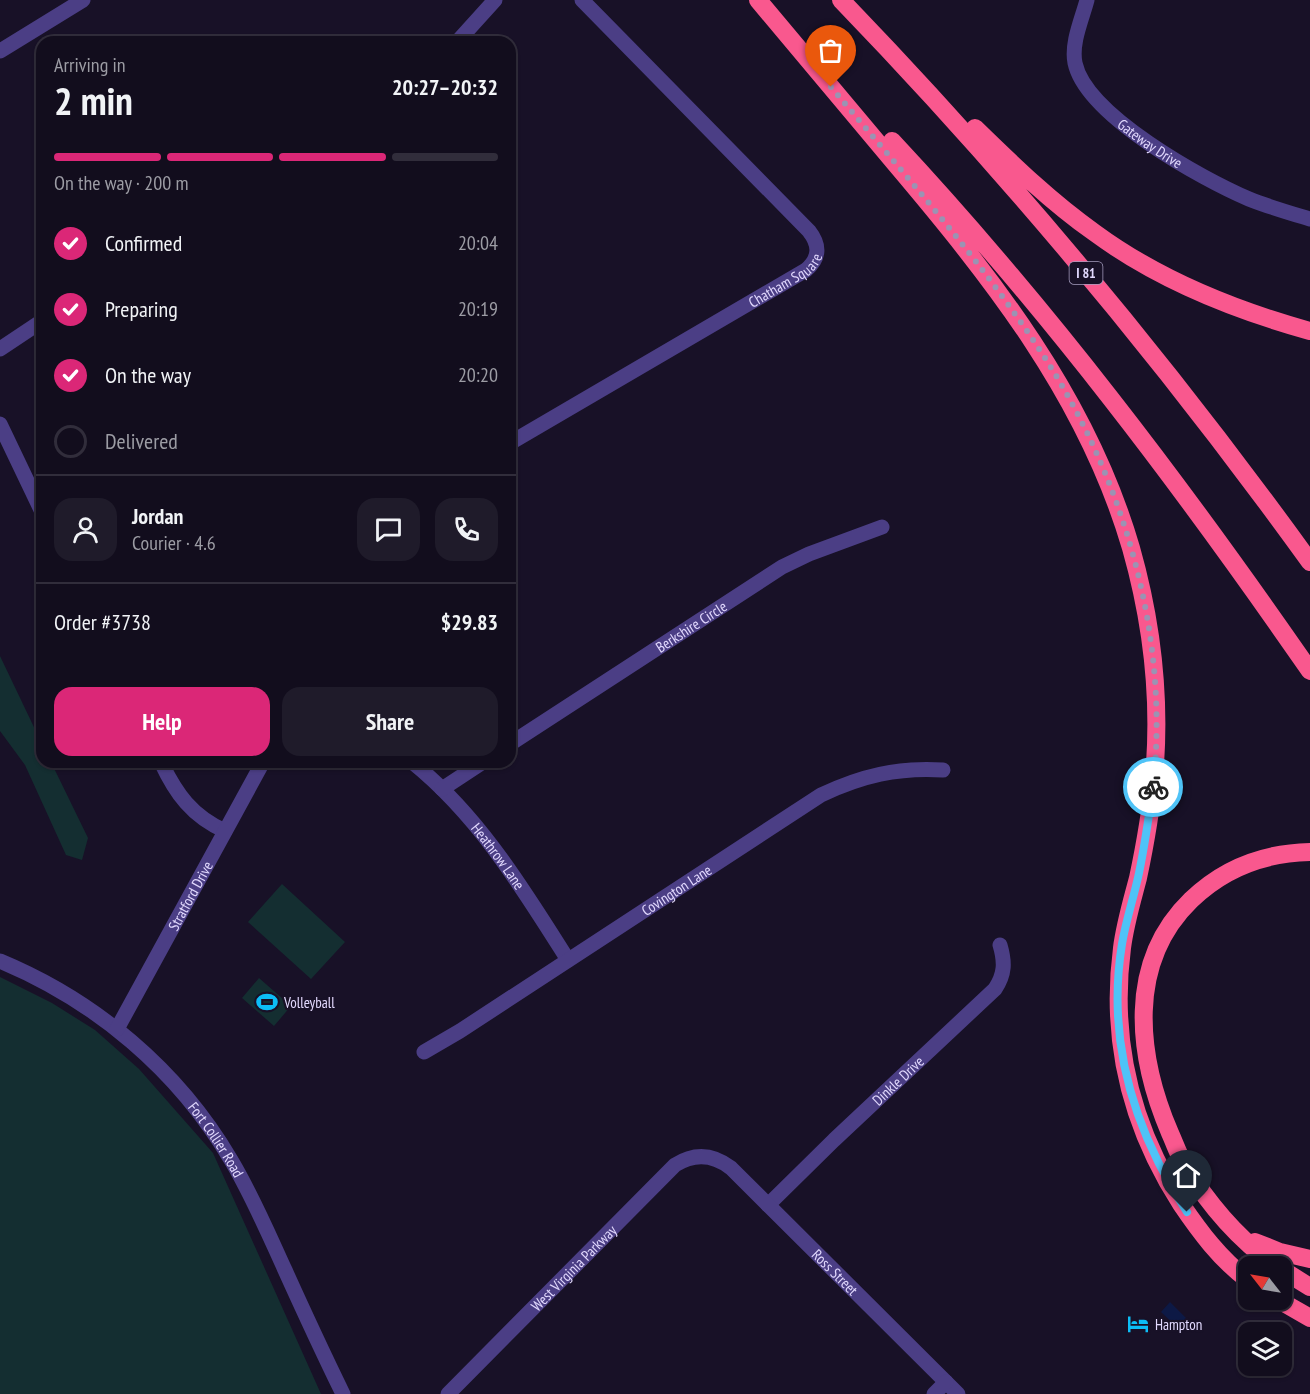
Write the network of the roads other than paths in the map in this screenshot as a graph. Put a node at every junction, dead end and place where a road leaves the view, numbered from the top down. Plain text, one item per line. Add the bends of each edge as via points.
1 (83, 0) edge
2 (495, 0) edge
3 (582, 0) edge
4 (758, 0) edge
5 (843, 0) edge
6 (1087, 0) edge
7 (462, 36) edge
8 (0, 51) edge
9 (1310, 219) edge
10 (36, 325) edge
11 (1310, 331) edge
12 (0, 349) edge
13 (0, 424) edge
14 (516, 439) edge
15 (36, 499) edge
16 (882, 527) dead end
17 (1310, 562) edge
18 (1310, 671) edge
19 (516, 740) edge
20 (164, 768) edge
21 (260, 768) edge
22 (419, 768) edge
23 (474, 768) edge
24 (943, 770) dead end
25 (442, 789) junction
26 (225, 831) junction
27 (1310, 852) edge
28 (1000, 945) dead end
29 (568, 960) junction
30 (0, 961) edge
31 (117, 1029) junction
32 (424, 1052) dead end
33 (707, 1156) joint
34 (768, 1205) junction
35 (1237, 1233) junction
36 (1262, 1256) edge
37 (1310, 1259) edge
38 (1238, 1271) edge
39 (1292, 1276) edge
40 (1310, 1287) edge
41 (1294, 1309) joint
42 (1310, 1318) edge
43 (1310, 1324) edge
44 (946, 1382) junction
45 (343, 1394) edge
46 (448, 1394) edge
47 (934, 1394) edge
48 (958, 1394) edge

1 - 8 street
2 - 7 street
3 - 14 street, Chatham Square via 809,231 817,252 806,270
4 - 18 highway via 912,163 1016,282 1172,478
4 - 38 highway via 941,217 1001,295 1066,394 1114,496 1146,612 1156,693 1148,821 1122,945 1118,984 1121,1048 1132,1102 1161,1170 1197,1228
5 - 11 highway via 1022,173 1095,234 1211,298
5 - 17 highway, I 81 via 960,127 1098,288 1189,400
6 - 9 street, Gateway Drive via 1074,52 1081,79 1093,95 1139,136 1194,171 1250,199
10 - 12 street
13 - 15 street
16 - 19 street, Berkshire Circle via 782,567
20 - 26 street via 183,801 196,814
21 - 26 street, Stratford Drive
22 - 25 street, Heathrow Lane
23 - 25 street
24 - 29 street, Covington Lane via 884,772 821,795
25 - 29 street, Heathrow Lane via 492,845
26 - 31 street, Stratford Drive
27 - 35 highway via 1268,856 1220,876 1185,906 1168,929 1147,977 1143,1024 1148,1061 1164,1117 1183,1163
28 - 34 street, Dinkle Drive via 1004,969 995,989
29 - 32 street, Covington Lane
30 - 31 street, Fort Collier Road via 49,984
31 - 45 street, Fort Collier Road via 187,1098 230,1159 252,1197
33 - 34 street, Ross Street via 731,1168
33 - 46 street, West Virginia Parkway via 692,1157 675,1165
34 - 44 street, Ross Street
35 - 36 highway
35 - 37 highway via 1265,1247
39 - 40 highway
41 - 42 highway
41 - 43 highway
44 - 47 street
44 - 48 street, Ross Street

